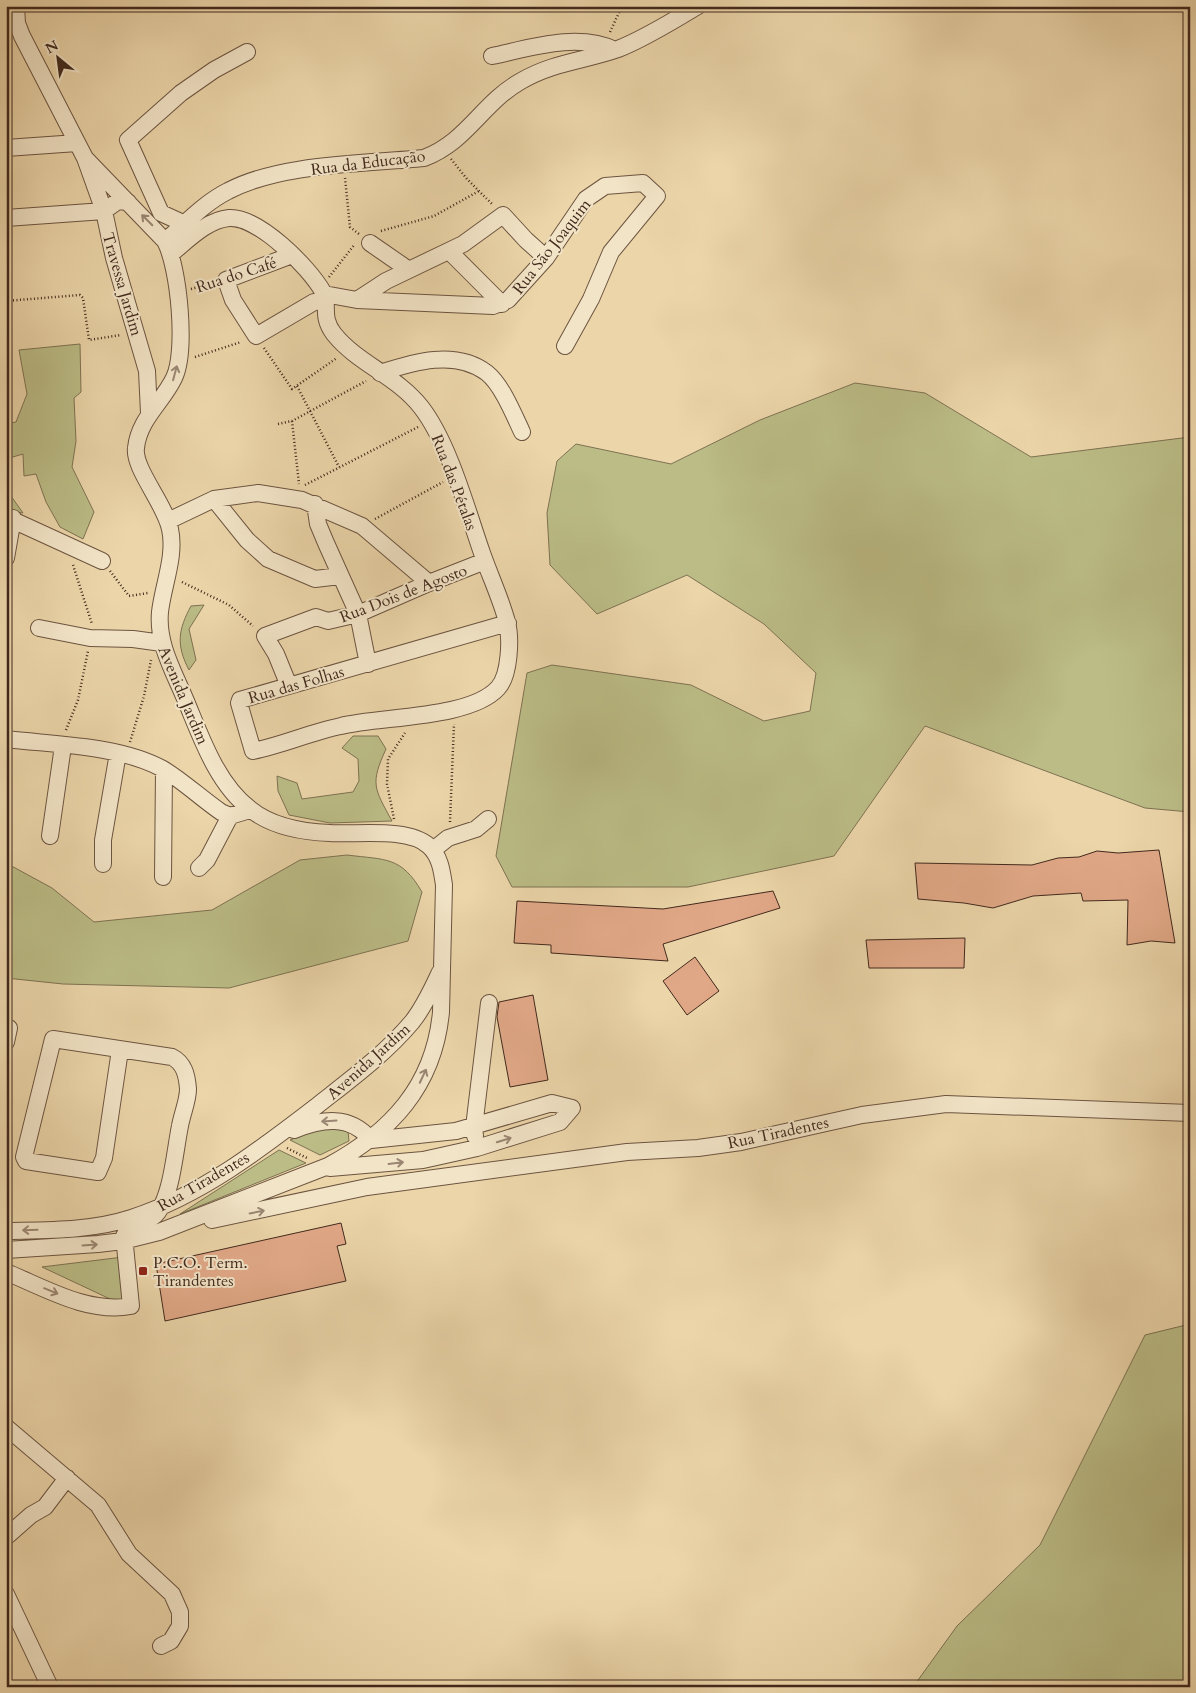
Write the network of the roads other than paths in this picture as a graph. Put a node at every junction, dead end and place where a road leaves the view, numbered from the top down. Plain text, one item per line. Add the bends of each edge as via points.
1 (698, 6) edge
2 (13, 16) edge
3 (608, 47) junction
4 (247, 52) dead end
5 (492, 56) dead end
6 (6, 148) edge
7 (81, 151) junction
8 (128, 202) junction
9 (104, 211) junction
10 (6, 218) edge
11 (184, 224) junction
12 (367, 238) road end
13 (168, 247) junction
14 (449, 251) junction
15 (292, 255) junction
16 (546, 258) junction
17 (409, 270) junction
18 (322, 293) junction
19 (357, 300) junction
20 (502, 304) junction
21 (565, 346) dead end
22 (380, 373) junction
23 (148, 385) junction
24 (166, 392) junction
25 (149, 413) junction
26 (522, 432) dead end
27 (214, 499) junction
28 (315, 504) junction
29 (10, 518) edge
30 (168, 521) junction
31 (6, 558) edge
32 (102, 561) road end
33 (485, 561) junction
34 (340, 576) junction
35 (430, 583) junction
36 (358, 614) junction
37 (508, 624) junction
38 (39, 628) dead end
39 (162, 643) junction
40 (368, 664) junction
41 (289, 686) junction
42 (418, 716) joint
43 (6, 739) edge
44 (63, 746) junction
45 (118, 753) junction
46 (164, 770) junction
47 (250, 810) junction
48 (230, 816) junction
49 (488, 819) dead end
50 (50, 836) dead end
51 (433, 850) junction
52 (103, 864) dead end
53 (199, 868) dead end
54 (163, 877) dead end
55 (441, 970) junction
56 (489, 1003) dead end
57 (120, 1050) junction
58 (406, 1106) junction
59 (1190, 1113) edge
60 (474, 1127) junction
61 (422, 1135) junction
62 (371, 1140) junction
63 (281, 1141) junction
64 (477, 1148) junction
65 (318, 1165) junction
66 (368, 1166) junction
67 (173, 1168) junction
68 (367, 1188) junction
69 (193, 1190) junction
70 (161, 1208) junction
71 (88, 1226) junction
72 (175, 1227) junction
73 (6, 1231) edge
74 (124, 1241) junction
75 (6, 1250) edge
76 (6, 1272) edge
77 (6, 1428) edge
78 (67, 1478) junction
79 (6, 1537) edge
80 (6, 1594) edge
81 (161, 1646) dead end
82 (50, 1687) edge

1 - 3 street, Rua da Educação via 633,43
2 - 7 street
3 - 5 street via 581,42
3 - 11 street, Rua da Educação via 548,67 520,81 498,96 446,148 424,158 291,171 256,180 228,191
4 - 11 street via 180,93 128,140 162,213
6 - 7 street
7 - 8 street
7 - 9 street, Travessa Jardim
8 - 9 street via 118,201
13 -> 8 street
9 - 10 street
9 - 23 street, Travessa Jardim
11 - 13 street, Rua da Educação
12 - 17 street
13 - 15 street via 206,226 229,218 259,226
24 -> 13 street, Avenida Jardim via 175,376 179,350 179,292
14 - 16 street via 503,214
14 - 17 street
14 - 20 street
15 - 18 street
15 - 18 street, Rua do Café via 226,280 233,300 256,336 314,302
16 - 20 street, Rua São Joaquim
16 - 21 street, Rua São Joaquim via 586,199 605,186 643,183 657,196 610,252 591,299
17 - 19 street
18 - 19 street, Rua São Joaquim
18 - 22 street, Rua das Pétalas via 325,320 334,334 349,351
19 - 20 street, Rua São Joaquim
22 - 26 street via 410,363 440,359 468,363 488,373 510,406
22 - 33 street, Rua das Pétalas via 404,390 430,420 455,476
23 - 24 street via 157,393
23 - 25 street, Travessa Jardim
24 - 25 street, Avenida Jardim
25 - 30 street, Avenida Jardim via 139,433 136,456
27 - 28 street via 258,493 283,495
27 - 30 street
27 - 34 street via 247,540 268,559 315,579
28 - 34 street via 318,524
28 - 35 street via 362,526
29 - 31 street
29 - 32 street
30 - 39 street, Avenida Jardim via 172,540 160,613
33 - 35 street, Rua Dois de Agosto
33 - 37 street, Rua das Pétalas
34 - 36 street
35 - 36 street, Rua Dois de Agosto
36 - 40 street
36 - 41 street, Rua Dois de Agosto via 328,621 316,617 265,636
37 - 40 street, Rua das Folhas
37 - 42 street, Rua das Pétalas via 508,671 497,689 482,699
38 - 39 street via 90,638
39 - 47 street, Avenida Jardim via 210,755 226,784
40 - 41 street, Rua das Folhas
41 - 42 street, Rua das Folhas via 240,700 253,751 342,725
43 - 44 street
44 - 45 street
44 - 50 street
45 - 46 street via 140,758
45 - 52 street via 103,840
46 - 48 street via 204,801
46 - 54 street
47 - 48 street
47 - 51 street, Avenida Jardim via 306,831 397,834 421,841
48 - 53 street via 207,860
49 - 51 street via 476,829 449,830
51 - 55 street, Avenida Jardim via 442,870 444,885
58 -> 55 street, Avenida Jardim via 422,1079 437,1036 441,1012
55 - 63 street, Avenida Jardim via 424,1005 400,1035
56 - 60 street
57 - 57 street via 104,1158 98,1172 26,1161 24,1157 51,1040 58,1038
57 - 67 street via 172,1056 184,1068 188,1092
58 - 61 street via 411,1126
58 - 62 street, Avenida Jardim
59 - 68 street, Rua Tiradentes via 946,1104 911,1107 829,1121 740,1142 627,1152
60 - 61 street
60 - 64 street
64 -> 60 street, Rua Tiradentes via 560,1122 572,1108 552,1102
61 - 62 street
62 -> 63 street via 354,1125 339,1120 309,1124
62 - 65 street, Rua Tiradentes via 354,1152
62 - 66 street
63 - 69 street, Rua Tiradentes
66 -> 64 street, Rua Tiradentes via 423,1160
65 - 66 street, Rua Tiradentes
65 - 72 street, Rua Tiradentes
66 - 68 street
67 - 69 street
67 - 70 street
72 -> 68 street, Rua Tiradentes
69 - 70 street, Rua Tiradentes
70 - 71 street, Rua Tiradentes via 128,1219
70 - 74 street via 147,1222 126,1232
71 -> 73 street, Rua Tiradentes
71 - 74 street via 109,1232
72 - 74 street, Rua Tiradentes
75 -> 74 street, Rua Tiradentes
76 -> 74 street via 90,1304 112,1308 131,1306
77 - 78 street
78 - 79 street via 45,1508 31,1515
78 - 81 street via 98,1505 129,1554 172,1594 180,1612 180,1626 171,1641
80 - 82 street

